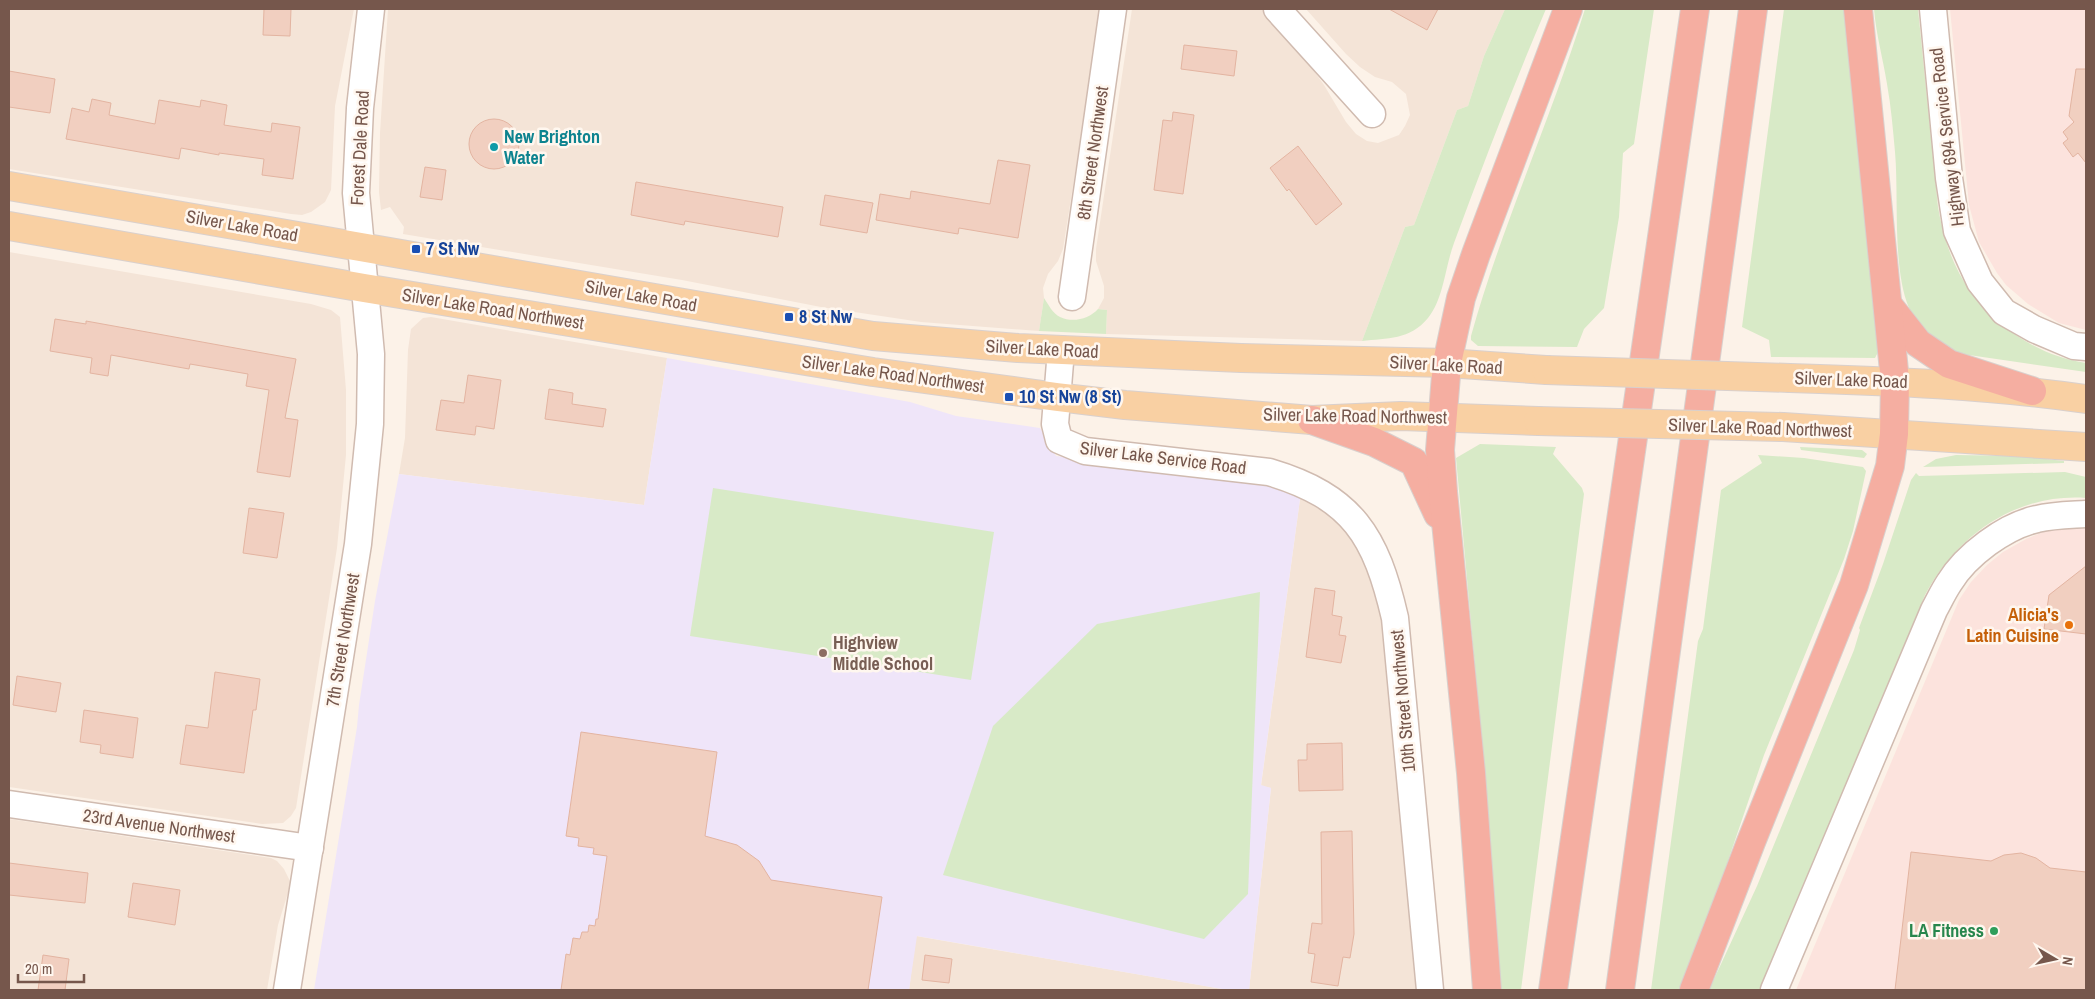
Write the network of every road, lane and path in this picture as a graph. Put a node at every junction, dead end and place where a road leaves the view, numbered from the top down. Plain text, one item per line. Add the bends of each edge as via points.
1 (372, 9) edge
2 (1113, 9) edge
3 (1277, 9) edge
4 (1568, 9) edge
5 (1695, 9) edge
6 (1753, 9) edge
7 (1858, 9) edge
8 (1933, 9) edge
9 (1372, 114) dead end
10 (9, 186) edge
11 (9, 226) edge
12 (360, 246) junction
13 (364, 288) junction
14 (1072, 297) dead end
15 (1888, 305) junction
16 (2086, 347) edge
17 (1061, 350) junction
18 (1447, 363) junction
19 (1895, 381) junction
20 (2032, 391) junction
21 (1056, 397) junction
22 (2086, 399) edge
23 (1442, 417) junction
24 (1312, 420) junction
25 (1894, 434) junction
26 (2086, 447) edge
27 (1269, 472) joint
28 (2086, 514) edge
29 (1447, 534) junction
30 (9, 804) edge
31 (310, 848) junction
32 (287, 990) edge
33 (1430, 990) edge
34 (1487, 990) edge
35 (1553, 990) edge
36 (1620, 990) edge
37 (1694, 990) edge
38 (1774, 990) edge

1 - 12 street, Forest Dale Road via 359,118 356,193
2 - 14 street, 8th Street Northwest
3 - 9 street
4 - 18 highway via 1468,276
5 - 35 highway
6 - 36 highway
7 - 15 highway
8 - 16 street, Highway 694 Service Road via 1957,231 1980,282 2004,312 2034,329 2074,346
10 - 12 main road, Silver Lake Road
11 - 13 main road, Silver Lake Road Northwest
12 - 13 street, Forest Dale Road
12 - 17 main road, Silver Lake Road via 873,336
13 - 21 main road, Silver Lake Road Northwest via 873,372
13 - 31 street, 7th Street Northwest via 371,354 370,424 358,544
15 - 19 highway
15 - 20 highway via 1918,343 1949,364
17 - 18 main road, Silver Lake Road
17 - 21 street, Silver Lake Service Road
18 - 19 main road, Silver Lake Road, bridge via 1546,370
18 - 23 highway
19 - 20 main road, Silver Lake Road
19 - 25 highway
20 - 22 main road, Silver Lake Road
21 - 24 main road, Silver Lake Road Northwest
21 - 27 street, Silver Lake Service Road via 1055,424 1059,440 1070,446 1085,451
23 - 24 main road, Silver Lake Road Northwest
23 - 25 main road, Silver Lake Road Northwest, bridge via 1783,427
23 - 29 highway via 1440,450
24 - 29 highway via 1374,442 1414,462
25 - 26 main road, Silver Lake Road Northwest
25 - 37 highway via 1890,466 1854,585
27 - 33 street, 10th Street Northwest via 1297,480 1345,511 1366,536 1386,579 1396,618
28 - 38 street via 2035,519 2002,534 1977,552 1949,582 1930,619
29 - 34 highway via 1471,773
30 - 31 street, 23rd Avenue Northwest
31 - 32 street, 7th Street Northwest

